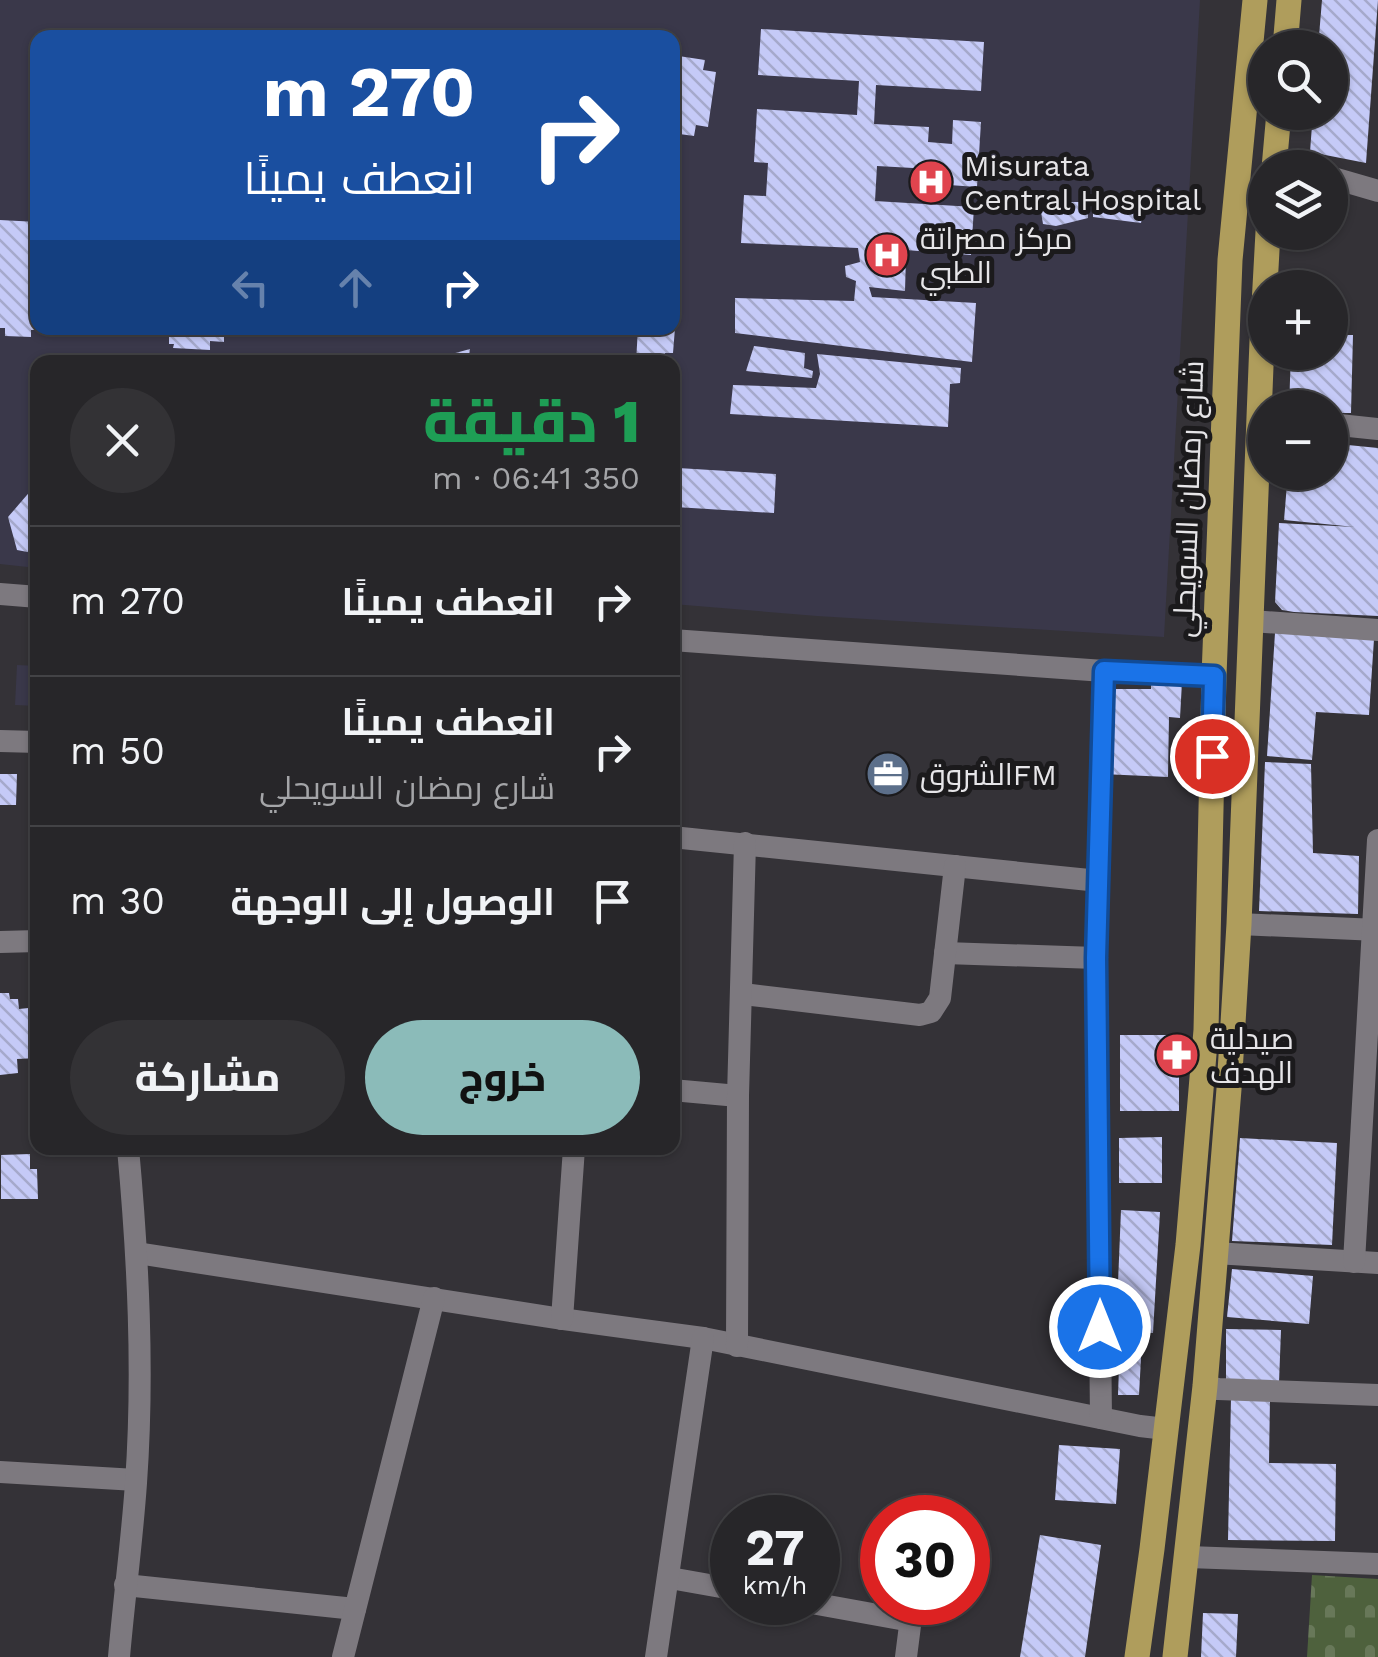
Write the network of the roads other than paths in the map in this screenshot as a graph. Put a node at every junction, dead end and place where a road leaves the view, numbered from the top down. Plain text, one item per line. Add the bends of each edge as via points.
1 (1255, 0) edge
2 (1288, 0) edge
3 (1286, 30) edge
4 (1348, 182) edge
5 (1378, 191) edge
6 (1267, 250) edge
7 (1263, 390) edge
8 (1348, 426) edge
9 (1378, 429) edge
10 (1258, 490) edge
11 (0, 594) edge
12 (30, 596) edge
13 (1251, 621) junction
14 (1378, 630) edge
15 (680, 641) edge
16 (1104, 671) junction
17 (1214, 676) junction
18 (0, 741) edge
19 (30, 742) edge
20 (680, 838) edge
21 (1378, 840) edge
22 (745, 843) junction
23 (955, 866) junction
24 (1099, 881) junction
25 (1239, 924) junction
26 (1375, 929) edge
27 (30, 941) edge
28 (0, 942) edge
29 (945, 953) junction
30 (1096, 958) junction
31 (743, 994) junction
32 (1372, 1061) edge
33 (680, 1091) edge
34 (738, 1096) junction
35 (129, 1155) edge
36 (574, 1155) edge
37 (137, 1253) junction
38 (1215, 1253) junction
39 (1354, 1262) junction
40 (1378, 1264) edge
41 (434, 1298) junction
42 (562, 1318) junction
43 (703, 1338) junction
44 (737, 1346) junction
45 (1205, 1386) junction
46 (1378, 1396) edge
47 (1102, 1418) junction
48 (1166, 1430) junction
49 (0, 1472) edge
50 (136, 1480) junction
51 (1188, 1556) junction
52 (1378, 1564) edge
53 (670, 1578) junction
54 (125, 1584) junction
55 (710, 1585) edge
56 (355, 1609) junction
57 (910, 1625) edge
58 (118, 1657) edge
59 (343, 1657) edge
60 (656, 1657) edge
61 (906, 1657) edge
62 (1137, 1657) edge
63 (1175, 1657) edge

1 - 17 main road, شارع رمضان السويحلي via 1230,260
2 - 3 main road
4 - 5 street
6 - 7 main road
8 - 9 street
10 - 13 main road
11 - 12 street
13 - 14 street
13 - 25 main road
15 - 16 street
16 - 17 street
16 - 24 street
17 - 48 main road, شارع رمضان السويحلي via 1206,1030
18 - 19 street
20 - 22 street
21 - 26 street
22 - 23 street
22 - 31 street
23 - 24 street
23 - 29 street
24 - 30 street
25 - 26 street
25 - 38 main road
26 - 32 street
27 - 28 street
29 - 30 street
29 - 31 street via 940,998 927,1014
30 - 47 street
31 - 34 street
32 - 39 street
33 - 34 street
34 - 44 street
35 - 37 street
36 - 42 street
37 - 41 street
37 - 50 street
38 - 39 street
38 - 45 main road
39 - 40 street
41 - 42 street
41 - 56 street
42 - 43 street
43 - 44 street
43 - 53 street
44 - 47 street
45 - 46 street
45 - 51 main road
47 - 48 street
48 - 62 main road, شارع رمضان السويحلي
49 - 50 street
50 - 54 street
51 - 52 street
51 - 63 main road
53 - 55 street
53 - 60 street
54 - 56 street
54 - 58 street
56 - 59 street
57 - 61 street

